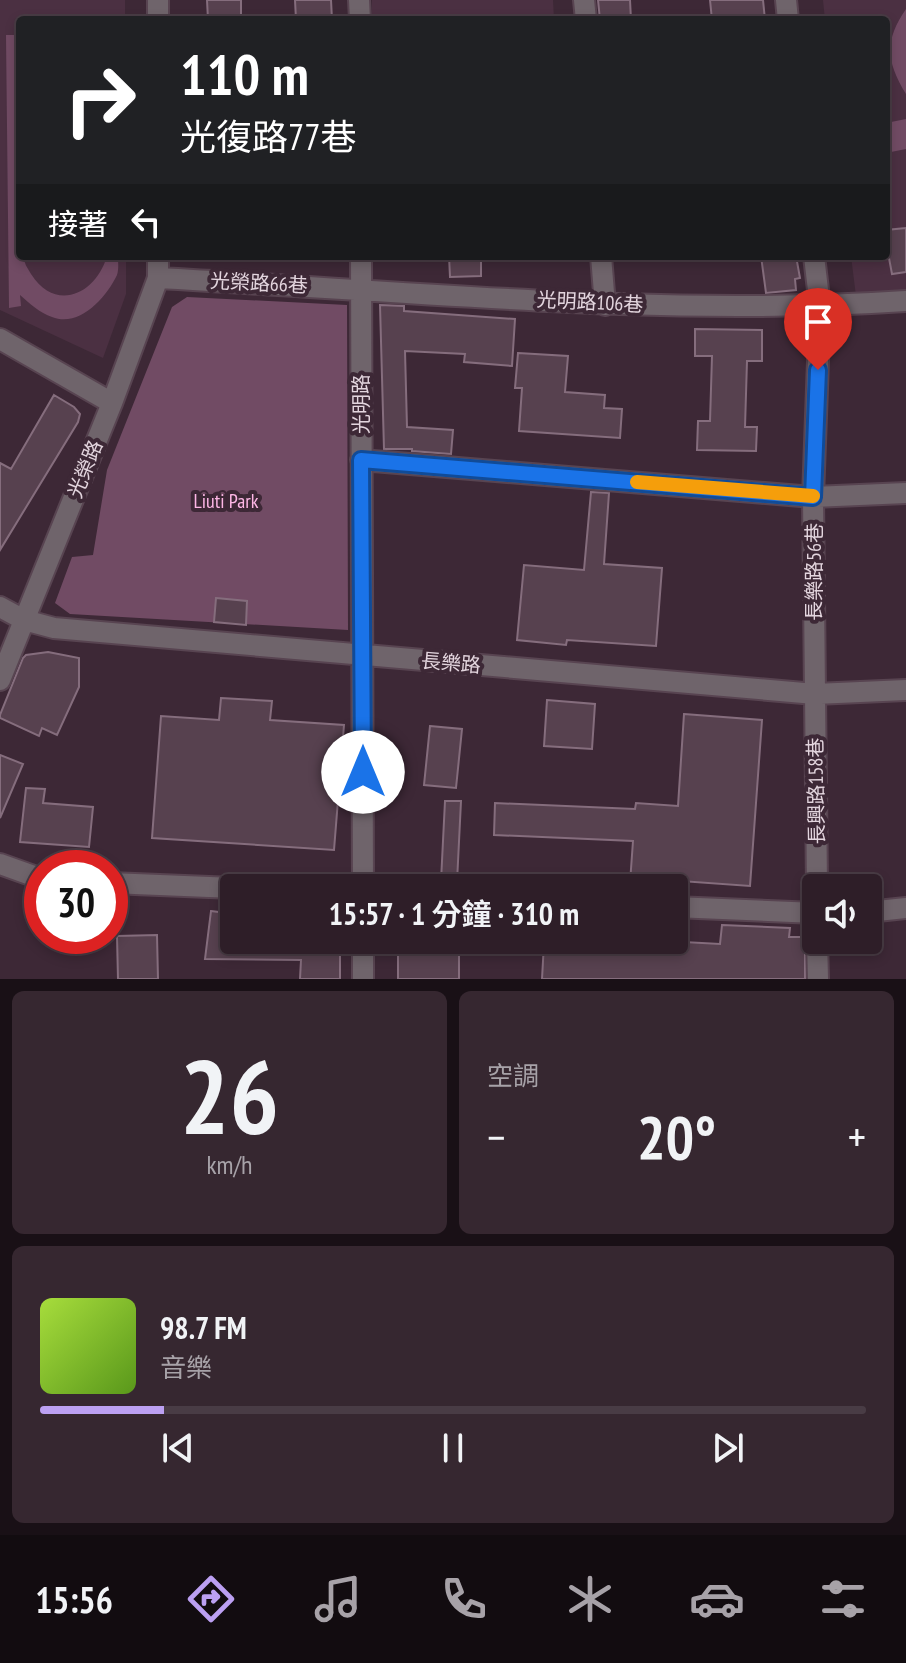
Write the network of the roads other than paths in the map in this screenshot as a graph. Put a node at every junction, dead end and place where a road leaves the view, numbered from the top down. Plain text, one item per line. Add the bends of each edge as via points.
1 (158, 260) edge
2 (361, 260) edge
3 (601, 260) edge
4 (814, 260) edge
5 (158, 278) junction
6 (361, 288) junction
7 (906, 301) edge
8 (605, 305) junction
9 (820, 307) junction
10 (0, 339) edge
11 (112, 403) junction
12 (361, 460) junction
13 (906, 493) edge
14 (813, 497) junction
15 (0, 607) edge
16 (24, 620) junction
17 (362, 655) junction
18 (0, 680) edge
19 (906, 690) edge
20 (815, 694) junction
21 (0, 864) edge
22 (24, 873) edge
23 (363, 874) edge
24 (817, 874) edge
25 (128, 884) edge
26 (220, 887) edge
27 (688, 908) edge
28 (906, 908) edge
29 (882, 911) edge
30 (802, 912) edge
31 (363, 954) edge
32 (817, 954) edge
33 (363, 979) edge
34 (818, 979) edge

1 - 5 street, 光榮路
2 - 6 street, 光明路
3 - 8 street
4 - 9 street, 長樂路56巷
5 - 6 street, 光榮路66巷
5 - 11 street, 光榮路
6 - 8 street, 光明路106巷
6 - 12 street, 光明路
7 - 9 street, 光明路106巷
8 - 9 street, 光明路106巷
9 - 14 street, 長樂路56巷
10 - 11 street
11 - 16 street, 光榮路
12 - 14 street
12 - 17 street, 光明路
13 - 14 street
14 - 20 street, 長樂路56巷
15 - 16 street, 長樂路
16 - 17 street, 長樂路 via 54,628
16 - 18 street, 光榮路
17 - 20 street, 長樂路
17 - 23 street, 光明路
19 - 20 street, 長樂路
20 - 24 street, 長興路158巷
21 - 22 street
25 - 26 street
27 - 30 street
28 - 29 street
31 - 33 street
32 - 34 street

